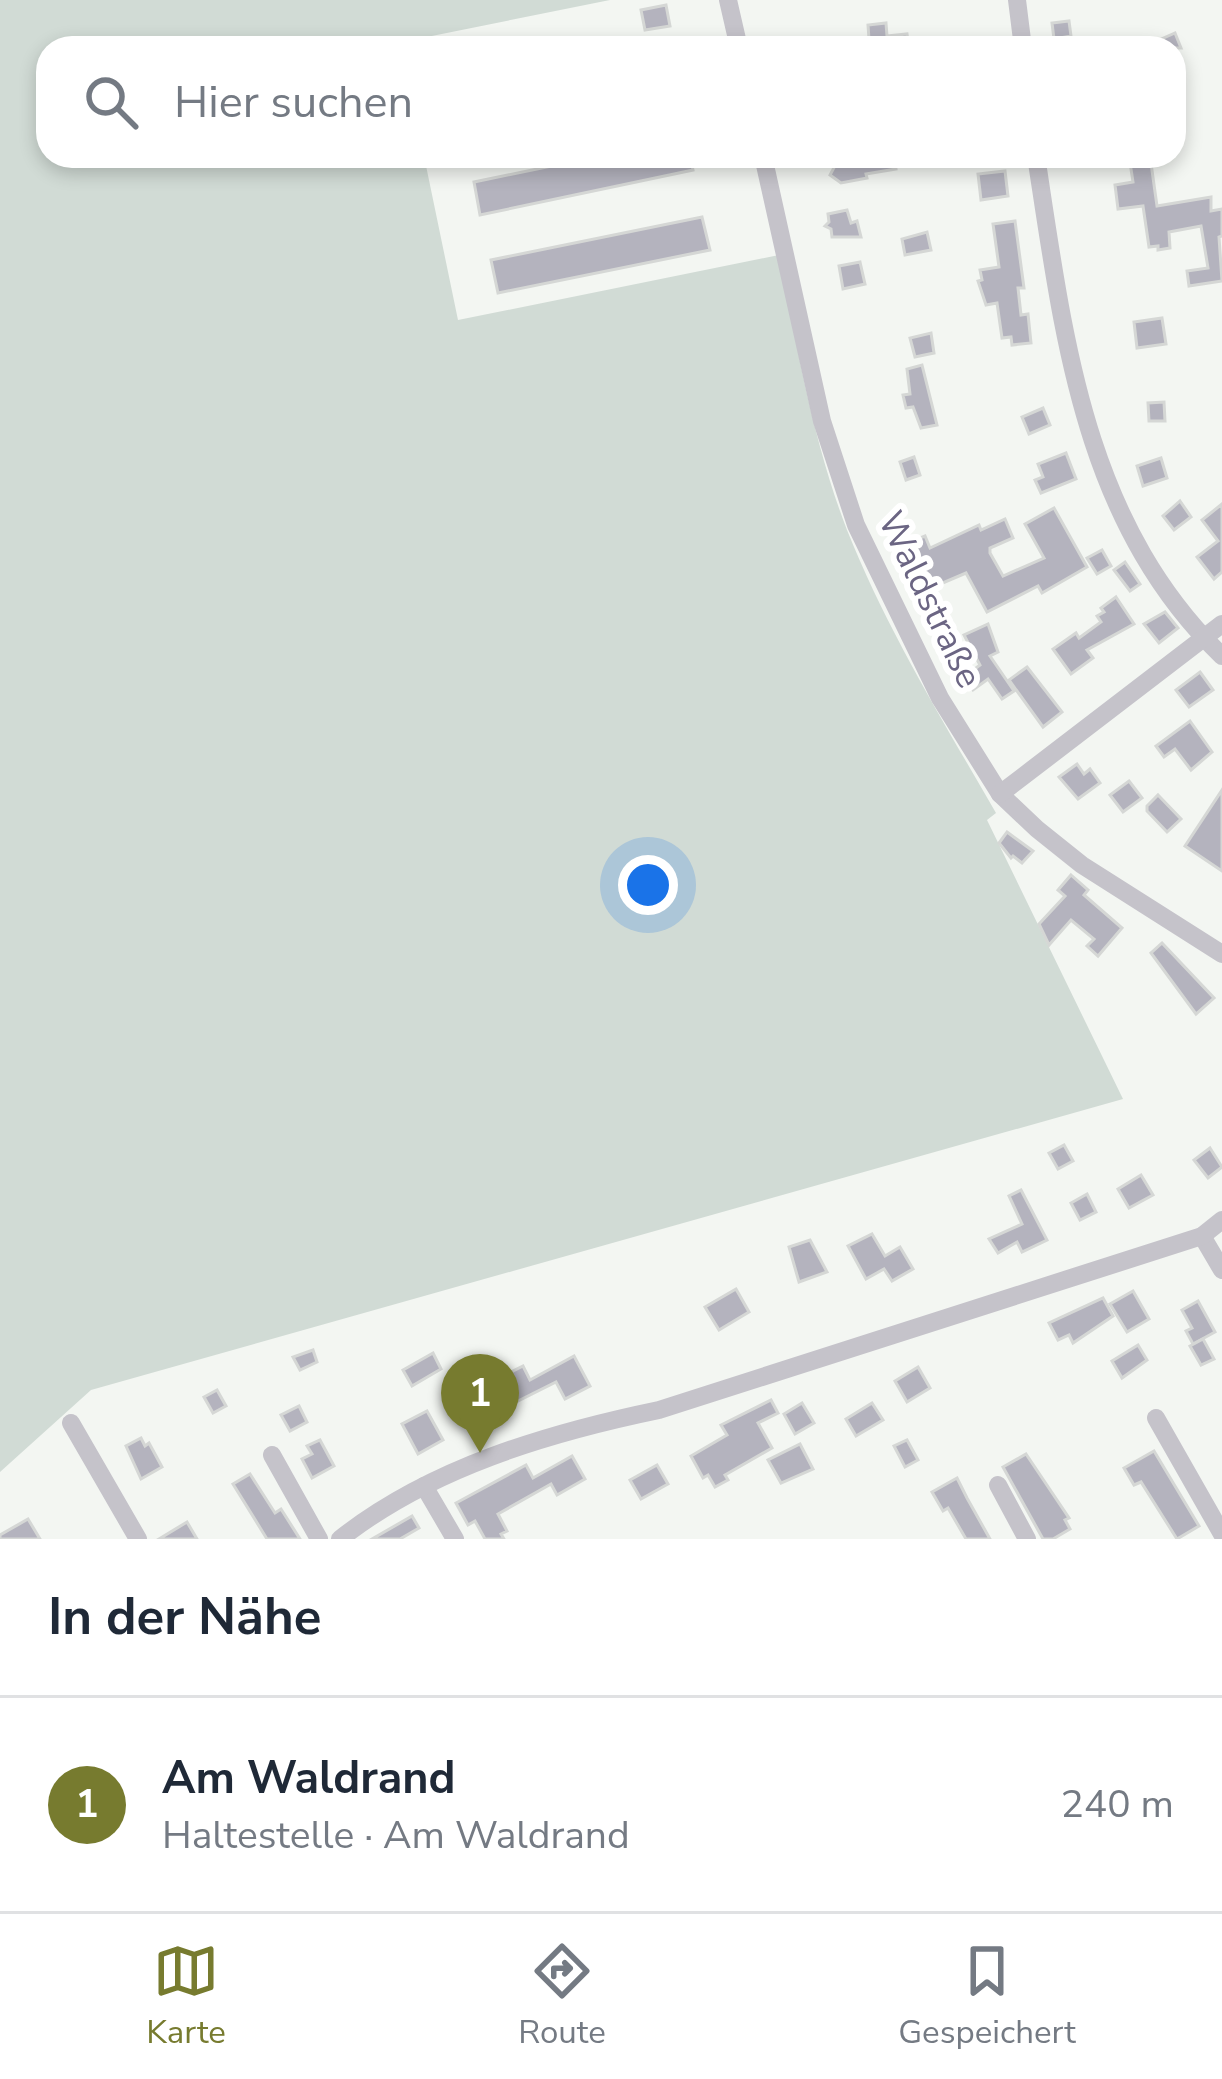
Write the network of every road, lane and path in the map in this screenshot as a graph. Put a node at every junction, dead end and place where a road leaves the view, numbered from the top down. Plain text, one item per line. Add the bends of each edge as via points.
1 (728, 0) edge
2 (1016, 0) edge
3 (736, 36) edge
4 (1021, 36) edge
5 (766, 168) edge
6 (1038, 168) edge
7 (1222, 624) edge
8 (1203, 638) junction
9 (1222, 656) edge
10 (1000, 794) junction
11 (1222, 955) edge
12 (1222, 1220) edge
13 (1202, 1236) junction
14 (1222, 1270) edge
15 (1156, 1418) dead end
16 (71, 1423) dead end
17 (272, 1455) dead end
18 (998, 1485) dead end
19 (424, 1486) junction
20 (1222, 1534) edge
21 (138, 1539) edge
22 (320, 1539) edge
23 (340, 1539) edge
24 (455, 1539) edge
25 (1027, 1539) edge

1 - 3 street
2 - 4 street
5 - 10 street, Waldstraße via 822,421 856,525 940,698
6 - 8 street via 1065,347 1094,449 1146,558
7 - 8 street
8 - 9 street
8 - 10 street
10 - 11 street, Waldstraße via 1082,865
12 - 13 street
13 - 14 street
13 - 19 street via 659,1410 574,1428
15 - 20 street
16 - 21 street
17 - 22 street
18 - 25 street
19 - 23 street
19 - 24 street

